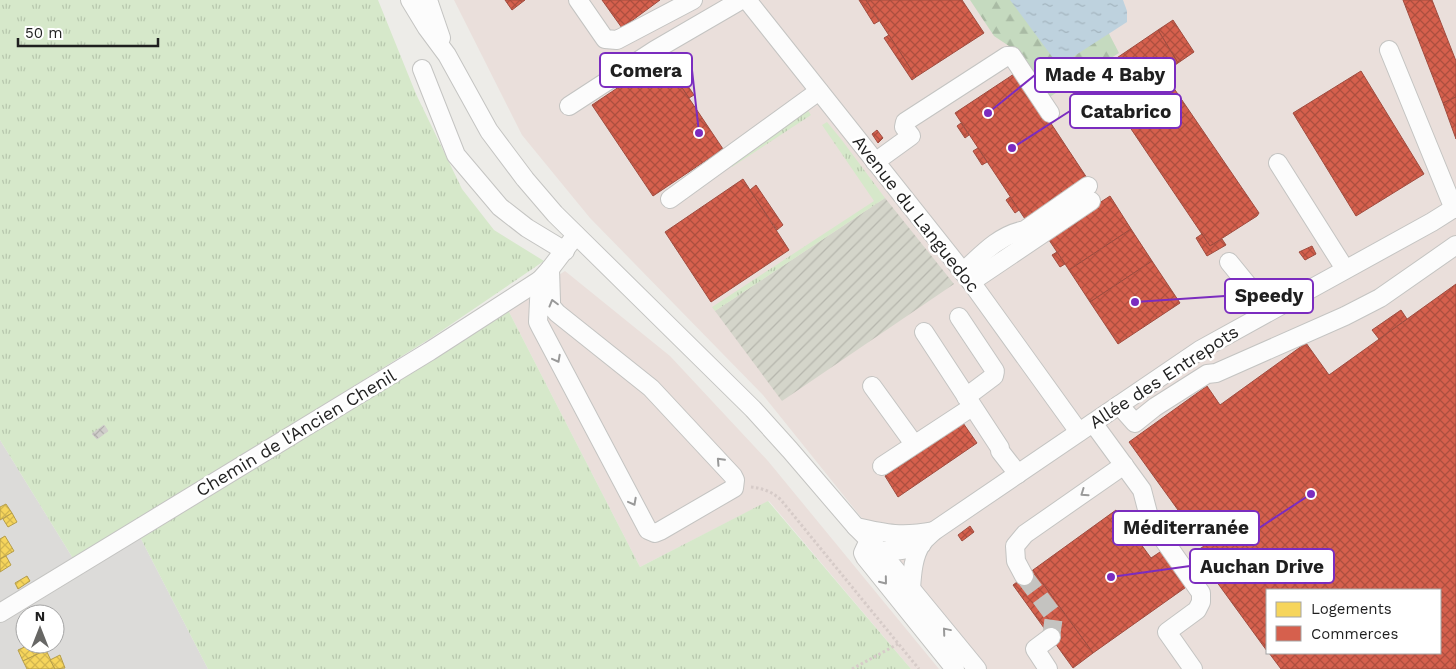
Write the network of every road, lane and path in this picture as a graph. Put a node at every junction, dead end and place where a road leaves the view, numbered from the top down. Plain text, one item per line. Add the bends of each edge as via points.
1 (410, 0) edge
2 (428, 0) edge
3 (578, 0) edge
4 (693, 0) edge
5 (741, 0) edge
6 (747, 0) edge
7 (1390, 50) dead end
8 (447, 55) junction
9 (422, 69) dead end
10 (819, 91) junction
11 (569, 106) dead end
12 (1050, 113) dead end
13 (875, 162) junction
14 (1278, 163) dead end
15 (1089, 193) dead end
16 (670, 199) dead end
17 (1455, 208) edge
18 (576, 234) junction
19 (1456, 245) edge
20 (565, 251) junction
21 (1229, 262) dead end
22 (1345, 270) junction
23 (545, 274) junction
24 (967, 277) junction
25 (1269, 311) junction
26 (958, 317) dead end
27 (574, 327) junction
28 (924, 332) dead end
29 (547, 339) junction
30 (872, 386) dead end
31 (969, 402) junction
32 (1119, 405) junction
33 (1086, 427) junction
34 (914, 444) junction
35 (1124, 465) junction
36 (882, 466) dead end
37 (1018, 474) junction
38 (735, 485) junction
39 (856, 527) junction
40 (928, 538) junction
41 (874, 545) junction
42 (1024, 576) tunnel mouth
43 (911, 589) junction
44 (0, 613) edge
45 (1051, 637) tunnel mouth
46 (898, 644) junction
47 (852, 669) edge
48 (919, 669) edge
49 (955, 669) edge
50 (977, 669) edge
51 (1048, 669) edge
52 (1193, 669) edge

1 - 8 street
2 - 8 street
3 - 4 street via 605,39 610,40 617,40
5 - 11 street via 655,50
6 - 10 street, Avenue du Languedoc
7 - 17 street
8 - 18 street via 489,131 525,179
9 - 20 street via 456,155 500,207
10 - 13 street, Avenue du Languedoc
10 - 16 street
12 - 13 street via 1012,56 1007,56 905,122 904,127 911,136
13 - 24 street, Avenue du Languedoc
14 - 22 street
15 - 24 street
17 - 22 street, Allée des Entrepots
18 - 20 street, Chemin de l'Ancien Chenil
18 - 39 street via 753,409
19 - 32 street via 1380,298 1216,373 1207,374 1136,423
20 - 23 street, Chemin de l'Ancien Chenil
21 - 25 street
22 - 25 street, Allée des Entrepots
27 -> 23 street via 552,306
23 - 29 street via 538,322
23 - 44 street, Chemin de l'Ancien Chenil via 430,351
24 - 33 street, Avenue du Languedoc
25 - 32 street, Allée des Entrepots via 1200,350
26 - 31 street via 995,371
27 - 29 street
38 -> 27 street via 733,476 650,388
28 - 31 street
29 -> 38 street via 648,530 660,532
30 - 34 street
31 - 34 street
31 - 37 street
32 - 33 street, Allée des Entrepots
33 - 35 street, Avenue du Languedoc
33 - 37 street, Allée des Entrepots
34 - 36 street
35 -> 42 street via 1025,534 1015,546 1016,561
35 - 52 street, Avenue du Languedoc via 1142,490 1156,529 1201,593 1197,610 1167,632
37 - 40 street, Allée des Entrepots
38 - 46 path via 762,488 781,500
39 - 40 street
39 - 41 street
40 - 41 street via 909,549 898,551
40 - 43 street via 913,566
41 - 43 street
41 -> 49 street via 863,553 865,557
50 -> 43 street
45 - 51 street via 1034,649
46 - 47 path
46 - 48 path

